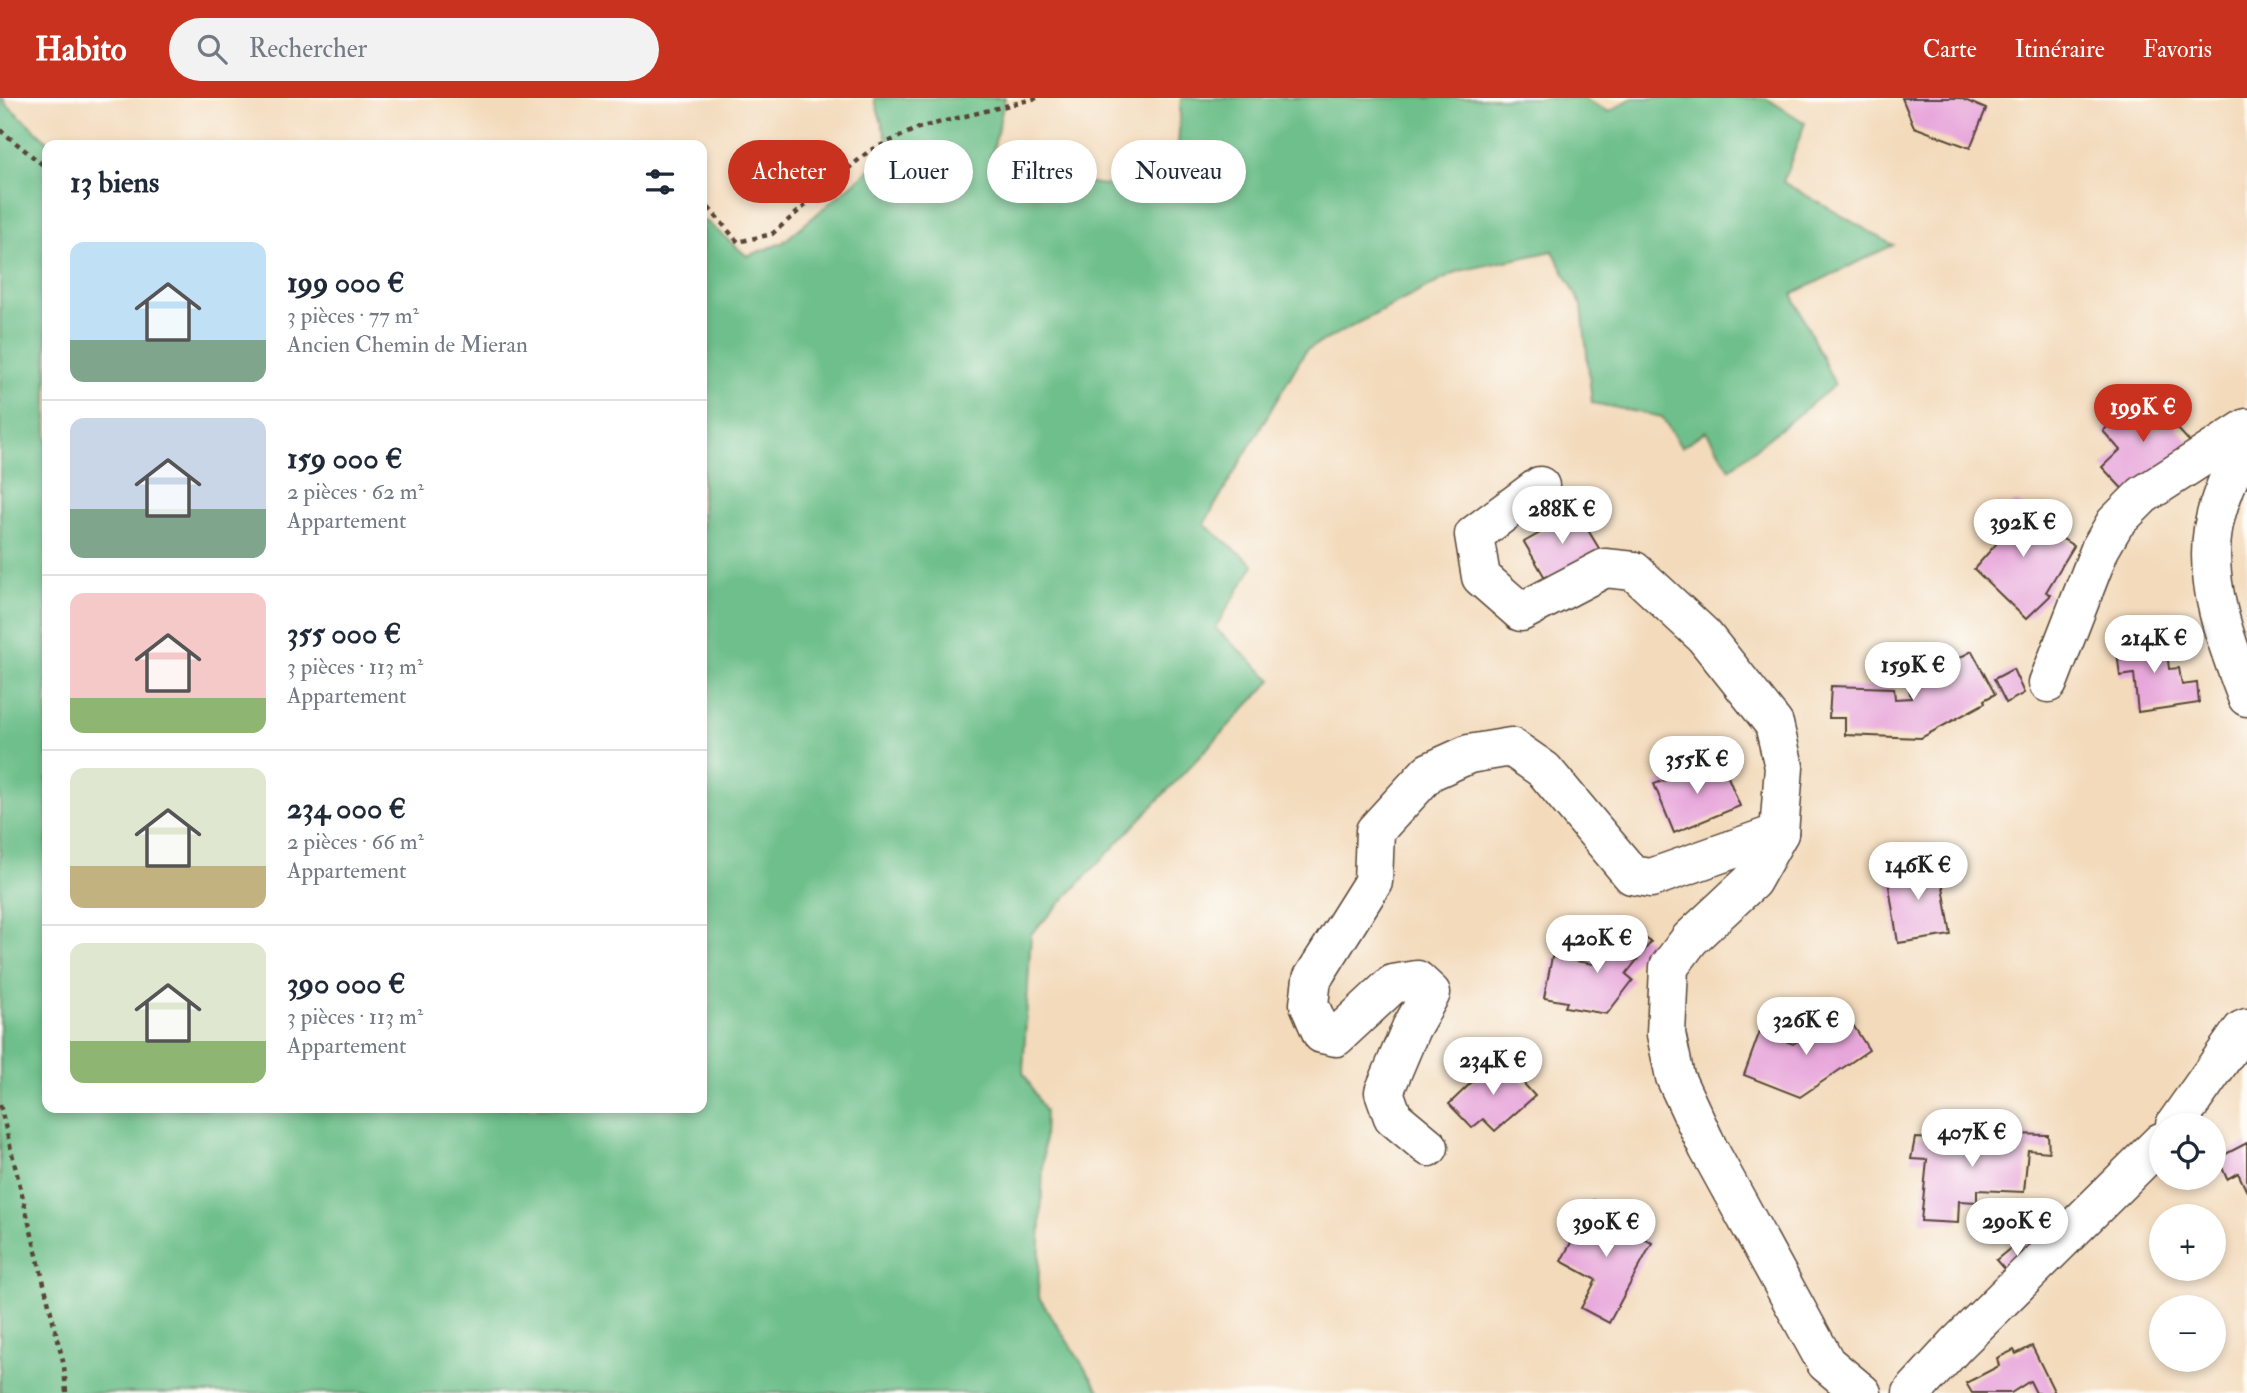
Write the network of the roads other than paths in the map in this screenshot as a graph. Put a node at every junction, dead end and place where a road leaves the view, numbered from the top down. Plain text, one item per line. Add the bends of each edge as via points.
1 (2247, 428) edge
2 (2247, 438) edge
3 (1540, 486) dead end
4 (2048, 682) dead end
5 (2247, 696) edge
6 (1779, 832) junction
7 (2247, 1028) edge
8 (2183, 1113) edge
9 (1429, 1147) dead end
10 (2149, 1154) edge
11 (1862, 1393) edge
12 (1912, 1393) edge

1 - 4 street via 2143,495 2115,523 2099,549
2 - 5 street via 2213,529 2211,579
3 - 6 street via 1474,535 1480,577 1521,612 1605,568 1634,571 1704,636 1774,724 1784,768
6 - 9 street via 1651,878 1632,875 1544,771 1511,747 1469,754 1429,772 1375,831 1373,881 1312,978 1309,1004 1322,1034 1336,1037 1393,984 1417,980 1431,993 1384,1092 1393,1117
6 - 11 street via 1752,881 1690,939 1669,967 1666,1034 1675,1077 1708,1148 1826,1363
7 - 8 street
10 - 12 street

